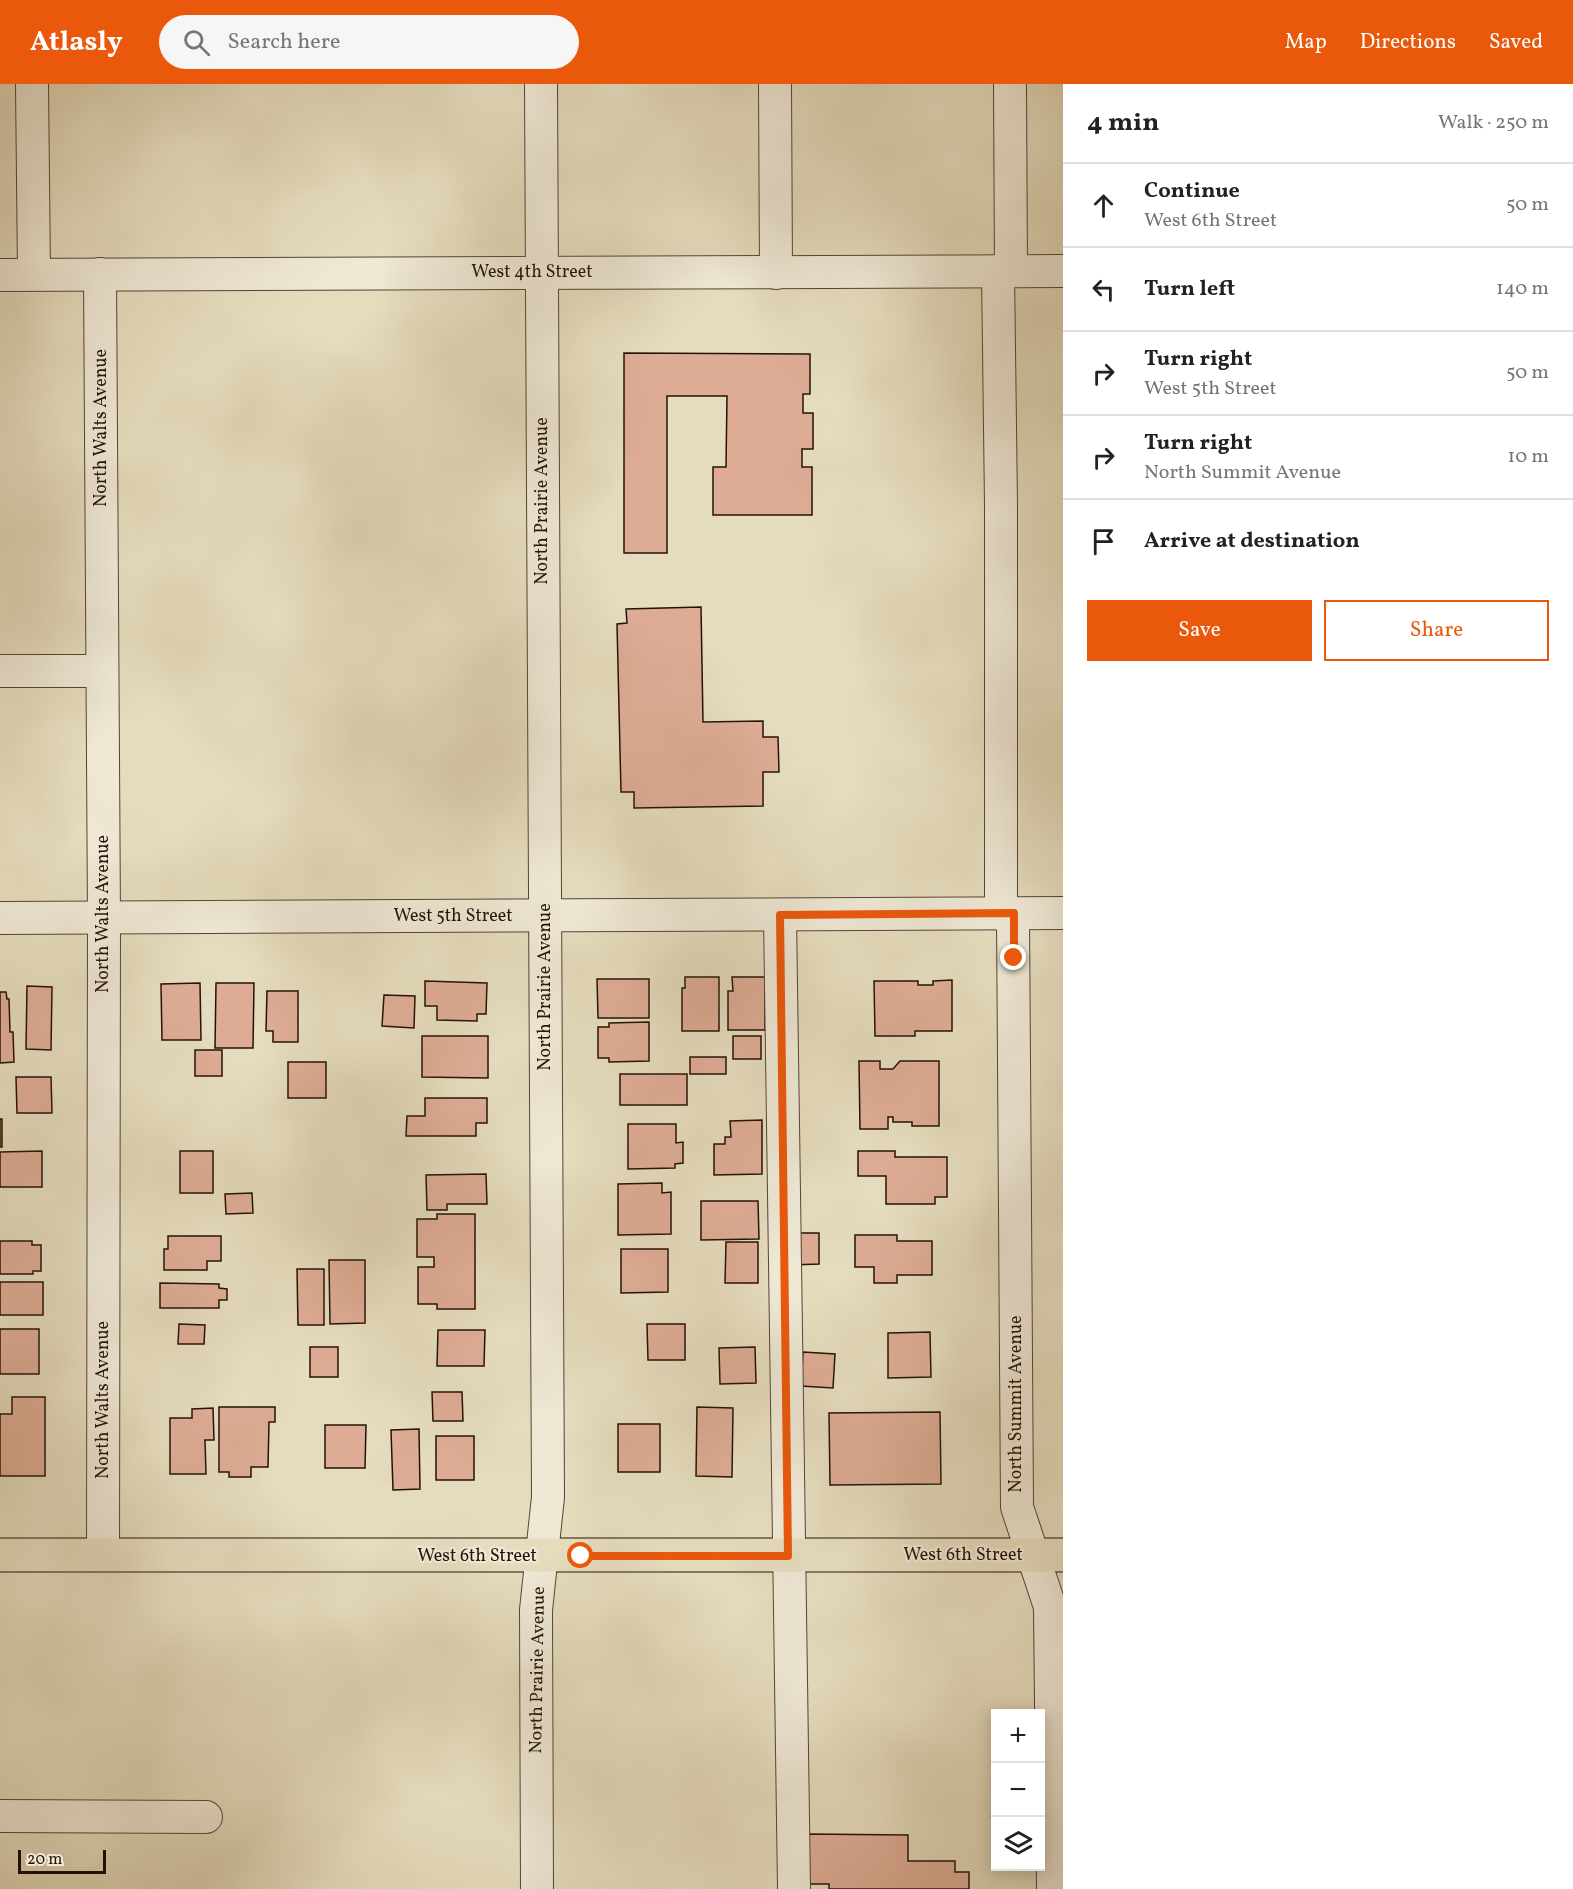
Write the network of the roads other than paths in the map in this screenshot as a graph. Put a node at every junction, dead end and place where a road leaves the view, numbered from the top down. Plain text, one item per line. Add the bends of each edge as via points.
1 (32, 84) edge
2 (541, 84) edge
3 (775, 84) edge
4 (1010, 84) edge
5 (542, 271) junction
6 (1004, 271) junction
7 (1063, 271) edge
8 (776, 273) junction
9 (34, 274) junction
10 (100, 274) junction
11 (0, 275) edge
12 (0, 671) edge
13 (102, 671) junction
14 (1063, 913) edge
15 (1007, 914) junction
16 (780, 915) junction
17 (544, 916) junction
18 (0, 918) edge
19 (104, 919) junction
20 (0, 1555) edge
21 (103, 1555) junction
22 (1048, 1555) edge
23 (542, 1556) junction
24 (788, 1556) junction
25 (0, 1816) edge
26 (206, 1817) dead end
27 (537, 1889) edge
28 (794, 1889) edge
29 (1053, 1889) edge

1 - 9 street
2 - 5 street, North Prairie Avenue
3 - 8 street
4 - 6 street
5 - 8 street, West 4th Street
5 - 10 street, West 4th Street
5 - 17 street, North Prairie Avenue
6 - 7 street, West 4th Street
6 - 8 street, West 4th Street
6 - 15 street, North Summit Avenue via 1001,505
9 - 10 street, West 4th Street
9 - 11 street, West 4th Street
10 - 13 street, North Walts Avenue
12 - 13 street
13 - 19 street, North Walts Avenue
14 - 15 street, West 5th Street
15 - 16 street, West 5th Street
15 - 22 street, North Summit Avenue via 1017,1507
16 - 17 street, West 5th Street
16 - 24 street
17 - 19 street, West 5th Street
17 - 23 street, North Prairie Avenue via 548,1497
18 - 19 street, West 5th Street
19 - 21 street, North Walts Avenue
20 - 21 main road, West 6th Street
21 - 23 main road, West 6th Street
22 - 24 main road, West 6th Street
22 - 29 street, North Summit Avenue
23 - 24 main road, West 6th Street
23 - 27 street, North Prairie Avenue via 536,1610
24 - 28 street
25 - 26 street

